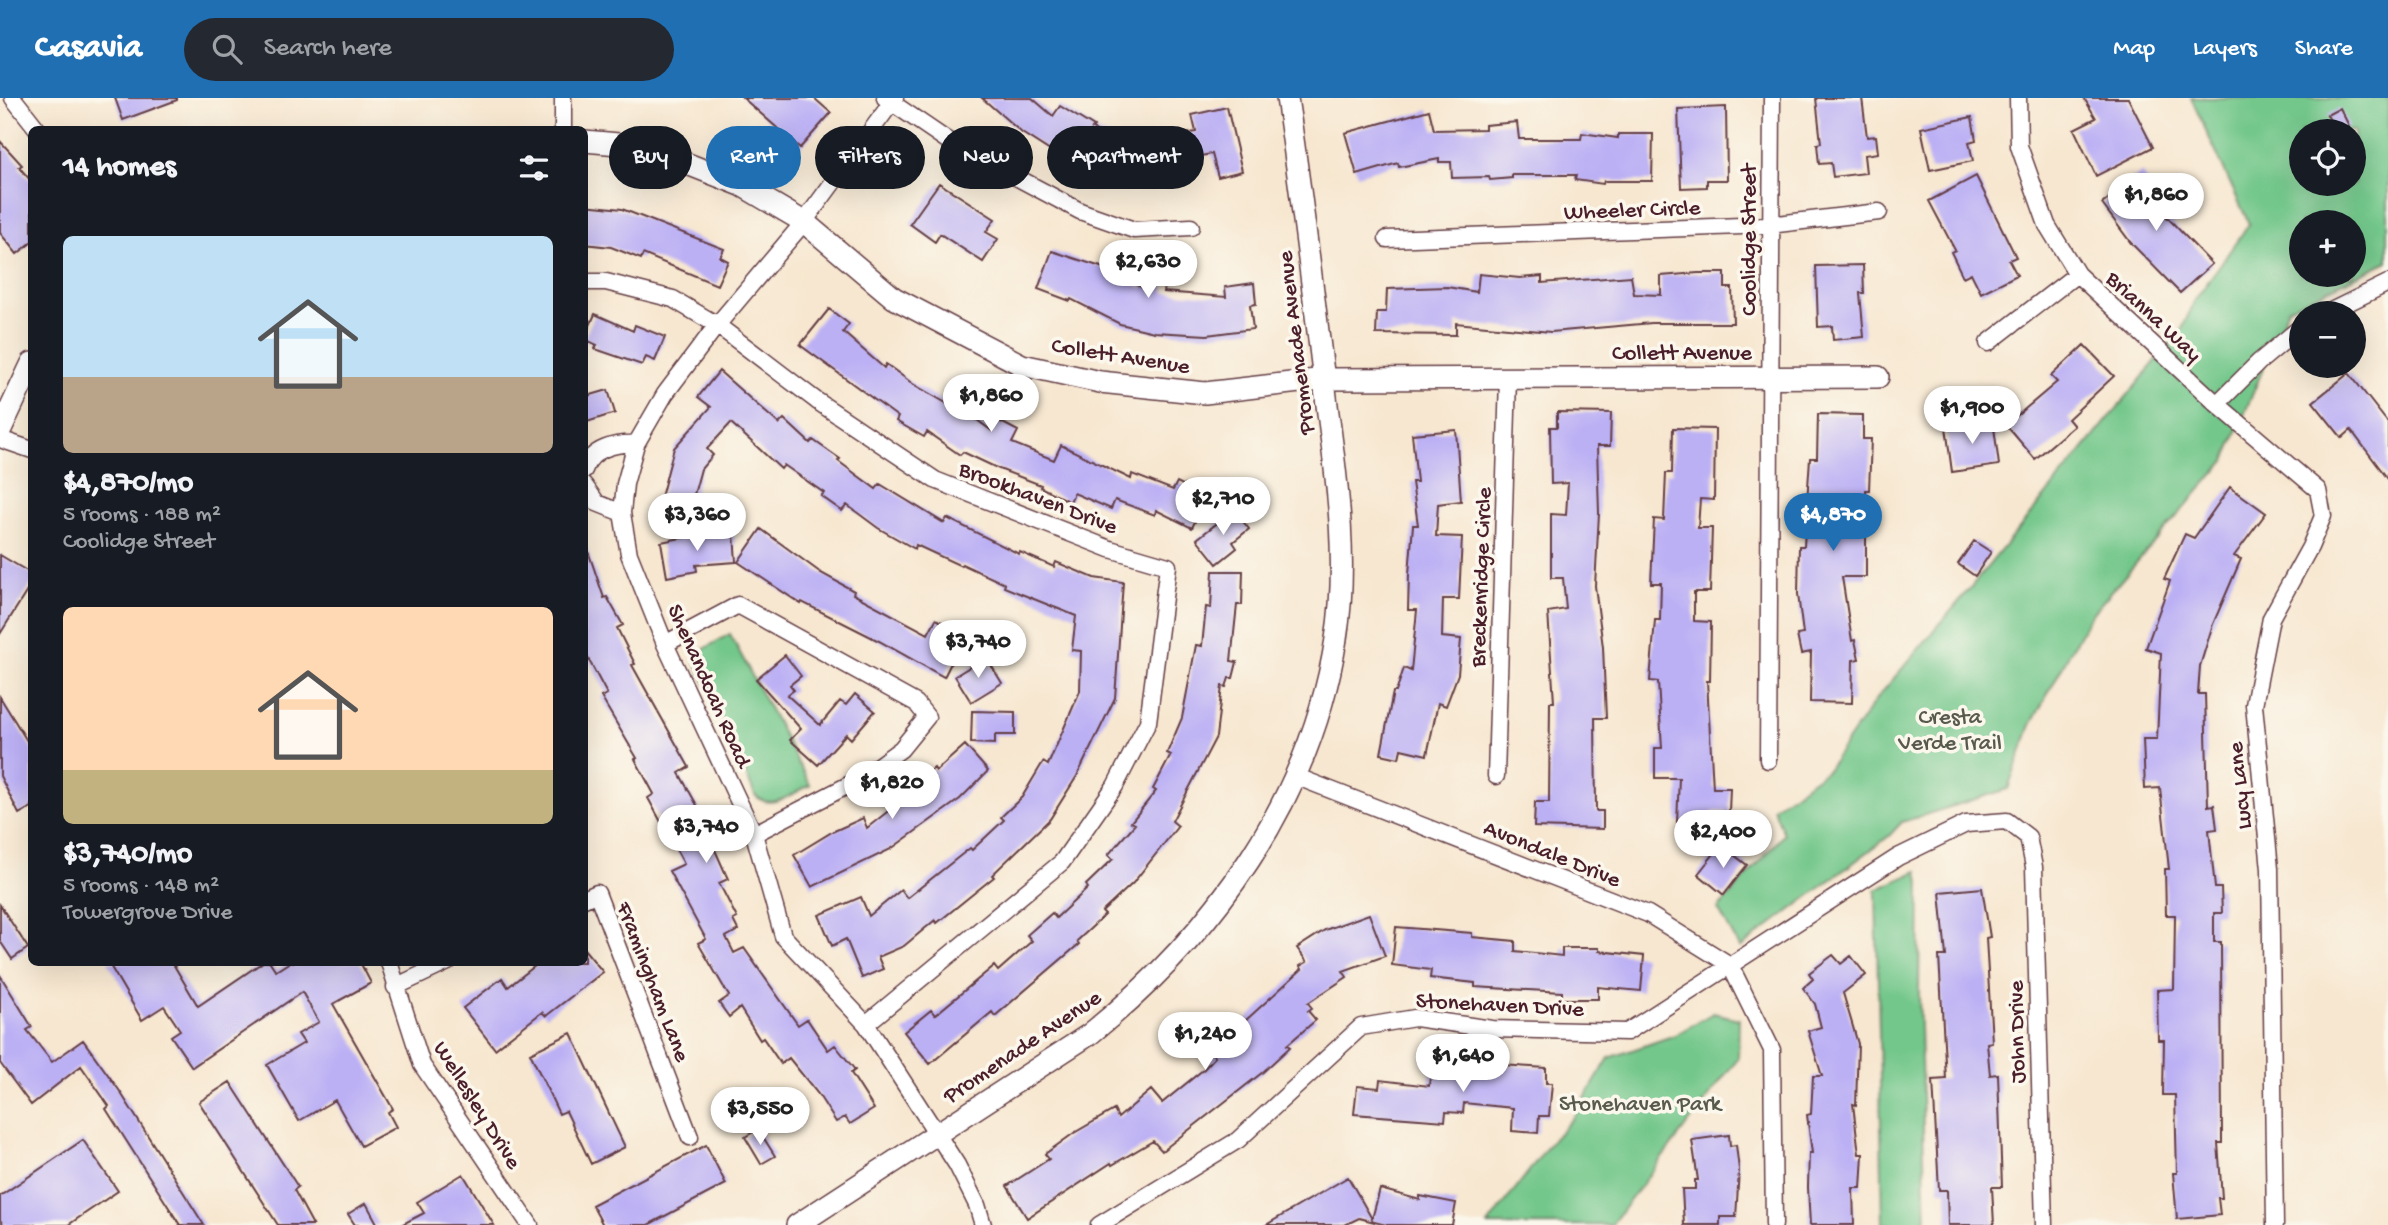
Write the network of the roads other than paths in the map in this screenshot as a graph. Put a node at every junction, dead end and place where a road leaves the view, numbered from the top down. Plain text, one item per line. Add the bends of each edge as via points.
1 (13, 98) edge
2 (564, 98) edge
3 (1287, 98) edge
4 (1772, 98) edge
5 (2018, 98) edge
6 (891, 100) edge
7 (35, 126) edge
8 (563, 126) edge
9 (588, 141) edge
10 (1879, 212) dead end
11 (804, 222) junction
12 (1769, 225) junction
13 (1191, 227) dead end
14 (1387, 239) dead end
15 (2077, 274) junction
16 (588, 282) edge
17 (2388, 283) edge
18 (2351, 301) edge
19 (717, 325) junction
20 (2289, 337) edge
21 (1987, 344) dead end
22 (28, 372) edge
23 (1770, 376) junction
24 (1878, 377) dead end
25 (1507, 378) junction
26 (1325, 379) junction
27 (2217, 404) junction
28 (0, 431) edge
29 (0, 439) edge
30 (636, 444) junction
31 (28, 449) edge
32 (588, 462) edge
33 (588, 491) edge
34 (622, 513) junction
35 (665, 644) junction
36 (1768, 760) dead end
37 (1295, 776) junction
38 (1496, 776) dead end
39 (754, 834) junction
40 (2028, 838) joint
41 (588, 897) edge
42 (1730, 965) junction
43 (390, 966) edge
44 (440, 966) edge
45 (395, 987) junction
46 (866, 1024) junction
47 (937, 1134) junction
48 (690, 1137) dead end
49 (530, 1225) edge
50 (797, 1225) edge
51 (983, 1225) edge
52 (1099, 1225) edge
53 (1774, 1225) edge
54 (2044, 1225) edge
55 (2275, 1225) edge

1 - 7 street
2 - 8 street
3 - 26 street, Promenade Avenue
4 - 12 street, Coolidge Street
5 - 15 street, Brianna Way via 2019,146 2047,225
6 - 11 street, Shenandoah Road
6 - 13 street via 948,141 1080,211 1134,230
9 - 11 street, Collett Avenue via 619,144 685,163 741,185
10 - 12 street, Wheeler Circle
11 - 19 street, Shenandoah Road
11 - 26 street, Collett Avenue via 894,298 1022,365 1100,382 1205,393
12 - 14 street, Wheeler Circle
12 - 23 street, Coolidge Street
15 - 21 street
15 - 27 street, Brianna Way
16 - 19 street, Brookhaven Drive via 606,282 673,299
17 - 18 street
19 - 30 street, Shenandoah Road via 665,394
19 - 46 street, Brookhaven Drive via 817,401 934,480 1110,549 1168,566 1148,722 1115,786 1062,862
20 - 27 street
22 - 28 street
23 - 24 street, Collett Avenue
23 - 25 street, Collett Avenue
23 - 36 street, Coolidge Street
25 - 26 street, Collett Avenue
25 - 38 street, Breckenridge Circle
26 - 37 street, Promenade Avenue via 1341,601 1321,709
27 - 55 street, Lucy Lane via 2318,490 2323,516 2271,618 2254,705 2270,869
29 - 31 street
30 - 32 street via 621,443 598,452
30 - 34 street, Shenandoah Road
33 - 34 street via 597,503
34 - 35 street, Shenandoah Road via 629,554
35 - 39 street, Shenandoah Road
35 - 39 street via 738,605 916,703 927,717 901,749 860,779
37 - 42 street, Avondale Drive via 1648,914
37 - 47 street, Promenade Avenue via 1251,858 1215,910 1160,973 1090,1034
39 - 46 street, Shenandoah Road via 783,936
40 - 42 street, Stonehaven Drive via 2007,821 1966,824 1898,857
40 - 54 street, John Drive via 2034,867
41 - 48 street, Framingham Lane via 597,893
42 - 52 street, Stonehaven Drive via 1627,1032 1492,1029 1415,1018 1361,1027 1238,1140
42 - 53 street via 1772,1050
43 - 45 street, Wellesley Drive
44 - 45 street
45 - 49 street, Wellesley Drive via 422,1065
46 - 47 street, Shenandoah Road
47 - 50 street, Promenade Avenue
47 - 51 street, Shenandoah Road via 977,1205

